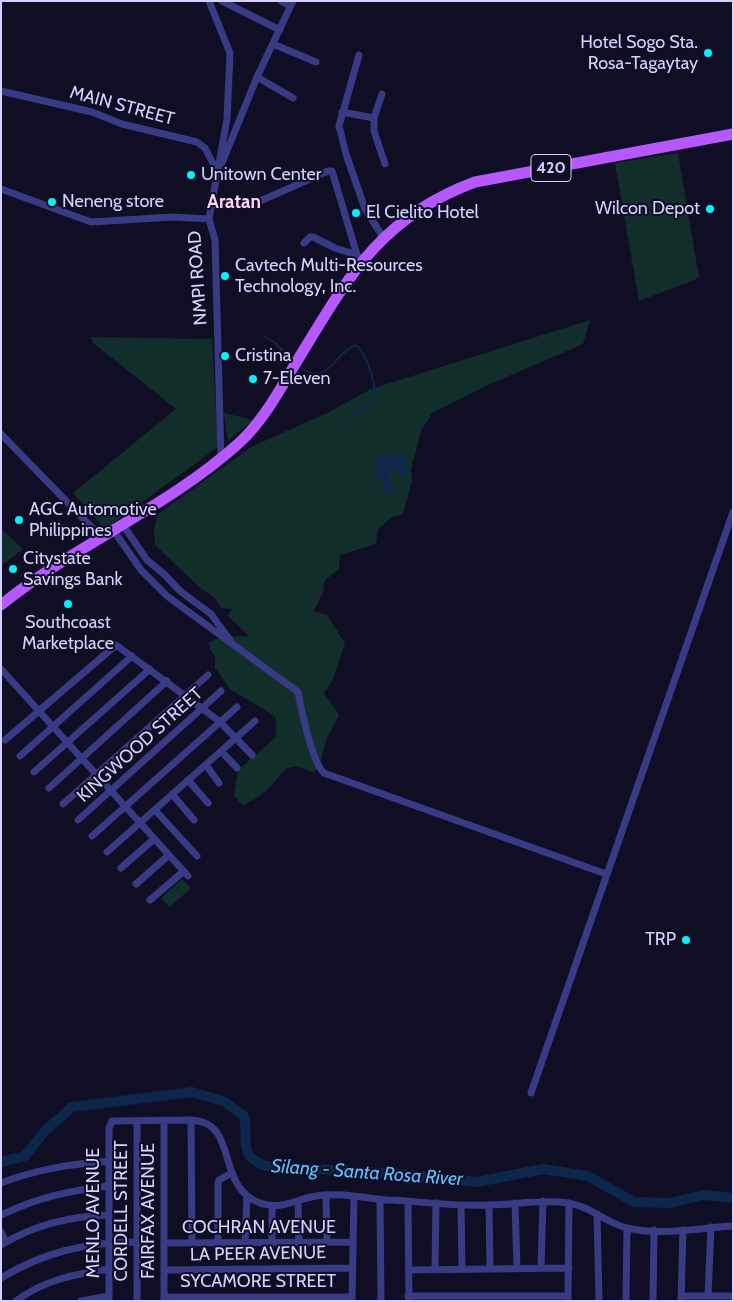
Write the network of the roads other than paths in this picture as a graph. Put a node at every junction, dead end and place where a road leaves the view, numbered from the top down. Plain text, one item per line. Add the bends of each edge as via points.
1 (209, 1) edge
2 (222, 1) edge
3 (281, 1) edge
4 (292, 4) edge
5 (280, 30) junction
6 (273, 44) junction
7 (359, 55) dead end
8 (316, 62) dead end
9 (257, 77) junction
10 (1, 91) edge
11 (382, 94) dead end
12 (293, 98) dead end
13 (342, 112) junction
14 (374, 118) junction
15 (733, 134) edge
16 (385, 164) dead end
17 (218, 173) junction
18 (1, 189) edge
19 (258, 202) dead end
20 (209, 219) junction
21 (383, 237) junction
22 (304, 243) dead end
23 (359, 257) junction
24 (1, 434) edge
25 (221, 458) junction
26 (733, 512) edge
27 (119, 528) junction
28 (100, 539) junction
29 (1, 605) edge
30 (234, 647) junction
31 (132, 656) junction
32 (1, 669) edge
33 (150, 669) junction
34 (208, 675) dead end
35 (167, 681) junction
36 (221, 692) dead end
37 (184, 695) junction
38 (237, 706) dead end
39 (202, 709) junction
40 (38, 711) junction
41 (219, 721) junction
42 (255, 721) dead end
43 (52, 727) junction
44 (235, 738) junction
45 (5, 740) dead end
46 (67, 743) junction
47 (221, 751) junction
48 (252, 755) dead end
49 (20, 756) dead end
50 (81, 759) junction
51 (206, 764) junction
52 (237, 768) dead end
53 (34, 772) dead end
54 (96, 775) junction
55 (188, 780) junction
56 (219, 783) dead end
57 (49, 788) dead end
58 (110, 791) junction
59 (172, 794) junction
60 (208, 803) dead end
61 (63, 804) dead end
62 (125, 807) junction
63 (154, 810) junction
64 (78, 820) dead end
65 (194, 820) dead end
66 (140, 823) junction
67 (92, 836) dead end
68 (154, 839) junction
69 (107, 852) dead end
70 (169, 855) junction
71 (197, 856) dead end
72 (121, 868) dead end
73 (606, 874) junction
74 (136, 884) dead end
75 (150, 900) dead end
76 (530, 1093) dead end
77 (191, 1120) junction
78 (164, 1121) junction
79 (137, 1122) junction
80 (109, 1160) junction
81 (230, 1174) junction
82 (1, 1183) edge
83 (109, 1186) junction
84 (326, 1195) junction
85 (246, 1197) junction
86 (354, 1197) junction
87 (380, 1199) junction
88 (298, 1201) junction
89 (408, 1201) junction
90 (543, 1201) junction
91 (436, 1203) junction
92 (515, 1203) junction
93 (569, 1203) junction
94 (460, 1205) junction
95 (489, 1205) junction
96 (272, 1206) junction
97 (597, 1214) junction
98 (1, 1215) edge
99 (109, 1215) junction
100 (733, 1226) edge
101 (711, 1227) junction
102 (626, 1228) junction
103 (654, 1230) junction
104 (683, 1230) junction
105 (1, 1232) edge
106 (109, 1242) junction
107 (137, 1242) junction
108 (299, 1242) junction
109 (326, 1242) junction
110 (353, 1242) junction
111 (4, 1243) edge
112 (164, 1243) junction
113 (192, 1243) junction
114 (218, 1243) junction
115 (245, 1243) junction
116 (272, 1243) junction
117 (353, 1268) junction
118 (517, 1268) junction
119 (541, 1268) junction
120 (569, 1268) junction
121 (109, 1269) junction
122 (435, 1269) junction
123 (462, 1269) junction
124 (490, 1269) junction
125 (164, 1270) junction
126 (409, 1270) junction
127 (1, 1278) edge
128 (708, 1296) junction
129 (733, 1296) edge
130 (408, 1298) edge
131 (568, 1298) edge
132 (681, 1298) edge
133 (109, 1299) edge
134 (164, 1299) edge
135 (352, 1299) edge
136 (16, 1301) edge
137 (81, 1301) edge
138 (137, 1301) edge
139 (381, 1301) edge
140 (599, 1301) edge
141 (626, 1301) edge
142 (653, 1301) edge

1 - 17 street via 230,53 227,119
2 - 5 street
3 - 4 street
4 - 5 street
5 - 6 street
6 - 8 street
6 - 9 street
7 - 13 street
9 - 12 street
9 - 17 street
10 - 17 street, MAIN STREET via 92,112 122,124 197,142 205,148
11 - 14 street
13 - 14 street
13 - 21 street via 339,126 346,154 365,209
14 - 16 street via 374,131
15 - 21 main road, 420 via 475,182 420,208
17 - 20 street
18 - 20 street, NMPI ROAD via 92,222 173,217
19 - 23 street via 332,171
20 - 25 street, NMPI ROAD via 215,240
21 - 23 main road, 420
22 - 23 street via 314,237
23 - 25 main road, 420 via 290,373 250,432
24 - 28 street
25 - 27 main road, 420
26 - 73 street
27 - 28 main road, 420
27 - 30 street via 180,592 211,614
27 - 30 street via 141,570 160,589
28 - 29 main road, 420 via 43,573
30 - 73 street via 298,692 306,728 324,773
31 - 33 street
31 - 40 street via 119,645 113,645
31 - 43 street
32 - 40 street
33 - 35 street
33 - 46 street
34 - 37 street
35 - 37 street
35 - 50 street
36 - 39 street, KINGWOOD STREET
37 - 39 street
37 - 54 street
38 - 41 street
39 - 41 street
39 - 58 street, KINGWOOD STREET
40 - 43 street
40 - 45 street
41 - 44 street
41 - 62 street
42 - 44 street
43 - 46 street
43 - 49 street
44 - 47 street
44 - 48 street
46 - 50 street
46 - 53 street
47 - 51 street
47 - 52 street
50 - 54 street
50 - 57 street
51 - 55 street
51 - 56 street
54 - 58 street
54 - 61 street
55 - 59 street
55 - 60 street
58 - 62 street
58 - 64 street, KINGWOOD STREET
59 - 63 street
59 - 65 street
62 - 66 street
62 - 67 street
63 - 66 street
63 - 71 street
66 - 68 street
66 - 69 street
68 - 70 street
68 - 72 street
70 - 74 street
70 - 75 street via 186,874
73 - 76 street
77 - 78 street
77 - 81 street via 204,1121 218,1132
77 - 113 street
78 - 79 street
78 - 112 street, FAIRFAX AVENUE
79 - 80 street, MENLO AVENUE via 112,1121
79 - 107 street, CORDELL STREET
80 - 82 street via 63,1165
80 - 83 street, MENLO AVENUE
81 - 85 street
81 - 114 street via 218,1183
83 - 98 street via 56,1194
83 - 99 street, MENLO AVENUE
84 - 86 street
84 - 88 street
84 - 109 street
85 - 96 street
85 - 115 street
86 - 87 street
86 - 110 street
87 - 89 street
87 - 139 street
88 - 96 street
88 - 108 street
89 - 91 street
89 - 126 street
90 - 92 street
90 - 93 street
90 - 119 street
91 - 94 street
91 - 122 street
92 - 95 street
92 - 118 street
93 - 97 street
93 - 120 street
94 - 95 street
94 - 123 street
95 - 124 street
96 - 116 street
97 - 102 street
97 - 140 street
99 - 106 street, MENLO AVENUE
99 - 111 street via 64,1220
100 - 101 street
101 - 104 street
101 - 128 street
102 - 103 street
102 - 141 street
103 - 104 street
103 - 142 street
104 - 132 street
105 - 111 street
106 - 107 street
106 - 121 street, MENLO AVENUE
106 - 127 street via 72,1247 39,1257
107 - 138 street, CORDELL STREET
108 - 109 street, COCHRAN AVENUE
108 - 116 street, COCHRAN AVENUE
109 - 110 street, COCHRAN AVENUE
110 - 117 street
112 - 113 street, COCHRAN AVENUE
112 - 125 street, FAIRFAX AVENUE
113 - 114 street, COCHRAN AVENUE
114 - 115 street, COCHRAN AVENUE
115 - 116 street, COCHRAN AVENUE
117 - 125 street, LA PEER AVENUE
117 - 135 street
118 - 119 street
118 - 124 street
119 - 120 street
120 - 131 street
121 - 133 street, MENLO AVENUE
121 - 136 street via 51,1281
122 - 123 street
122 - 126 street
123 - 124 street
125 - 134 street, FAIRFAX AVENUE
126 - 130 street
128 - 129 street
128 - 132 street
130 - 131 street
133 - 137 street
134 - 135 street, SYCAMORE STREET

